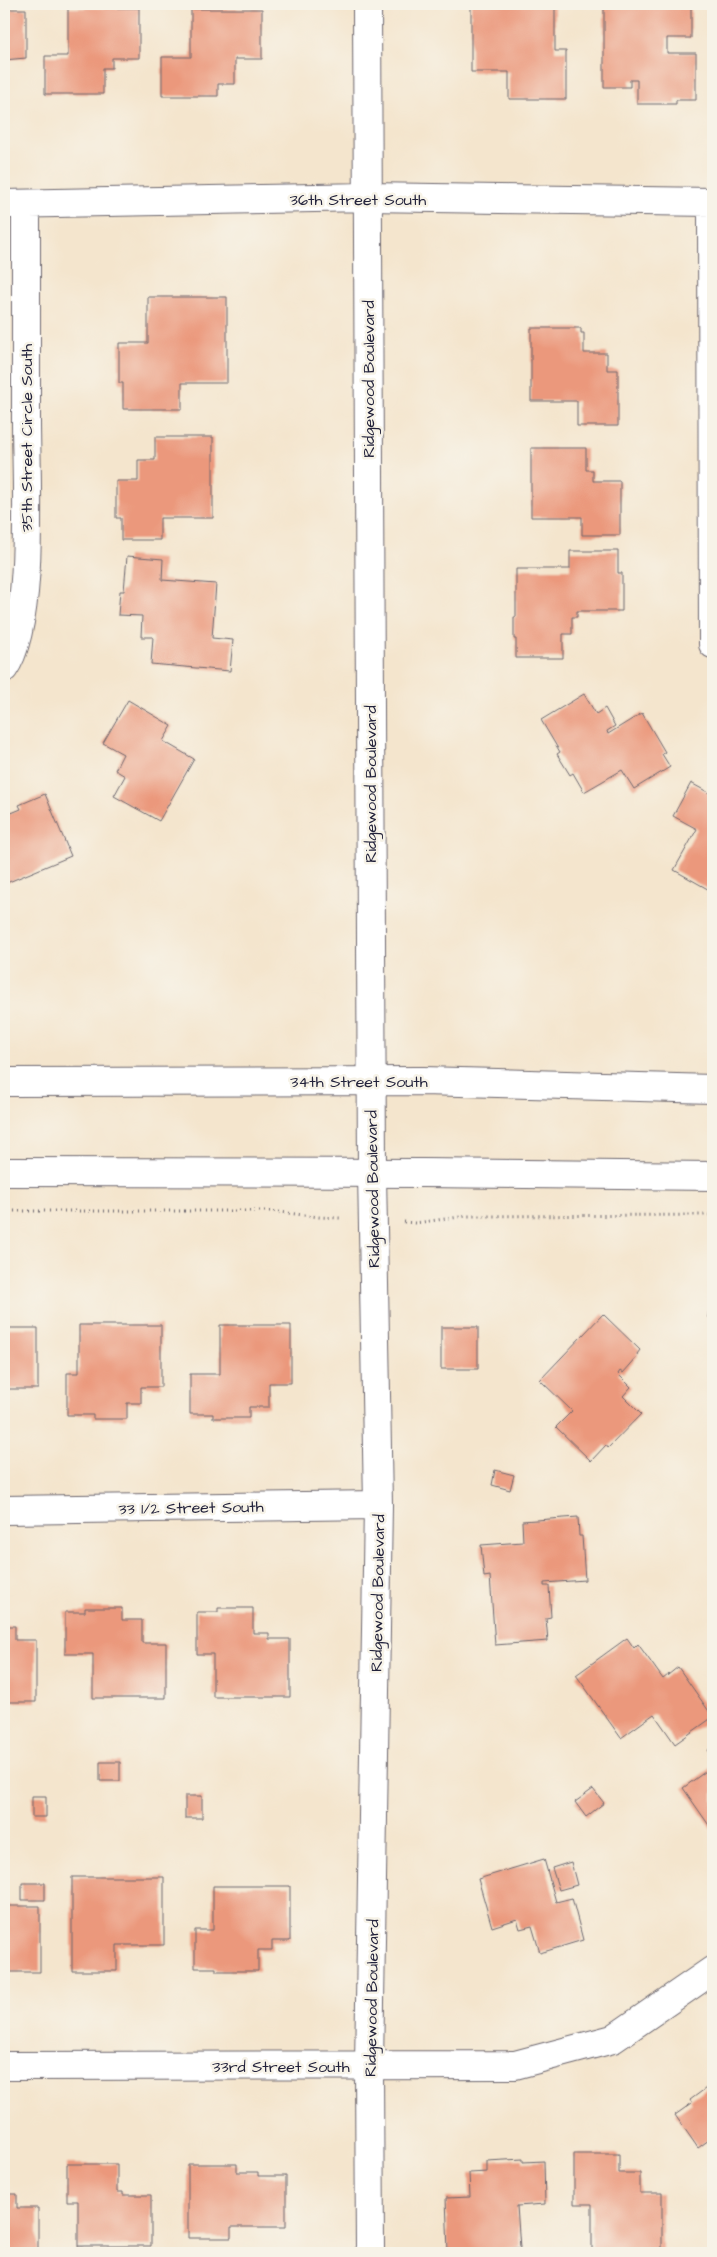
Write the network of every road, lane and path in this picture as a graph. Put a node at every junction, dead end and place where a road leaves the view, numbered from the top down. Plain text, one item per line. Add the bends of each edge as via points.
1 (367, 4) edge
2 (367, 197) junction
3 (712, 202) edge
4 (15, 204) edge
5 (713, 644) edge
6 (4, 668) edge
7 (371, 1081) junction
8 (4, 1082) edge
9 (713, 1089) edge
10 (4, 1172) edge
11 (372, 1173) junction
12 (713, 1176) edge
13 (4, 1211) edge
14 (713, 1215) edge
15 (372, 1218) junction
16 (378, 1504) junction
17 (4, 1510) edge
18 (713, 1970) edge
19 (4, 2066) edge
20 (369, 2066) junction
21 (370, 2253) edge

1 - 2 street, Ridgewood Boulevard
2 - 3 street, 36th Street South
2 - 4 street, 36th Street South
2 - 7 street, Ridgewood Boulevard
3 - 5 street
4 - 6 street, 35th Street Circle South via 26,552 20,626
7 - 8 street, 34th Street South
7 - 9 street, 34th Street South
7 - 11 street, Ridgewood Boulevard
10 - 11 street
11 - 12 street
11 - 15 street, Ridgewood Boulevard
13 - 15 path via 272,1211 319,1217
14 - 15 path via 466,1216 415,1223
15 - 16 street, Ridgewood Boulevard
16 - 17 street, 33 1/2 Street South
16 - 20 street, Ridgewood Boulevard
18 - 20 street, 33rd Street South via 613,2039 516,2065
19 - 20 street, 33rd Street South
20 - 21 street, Ridgewood Boulevard

